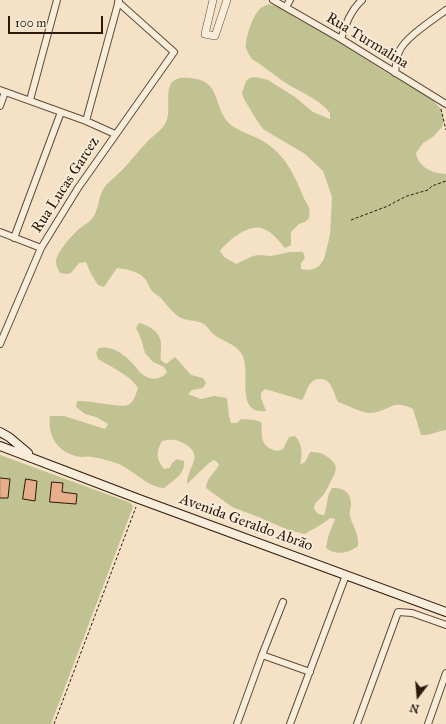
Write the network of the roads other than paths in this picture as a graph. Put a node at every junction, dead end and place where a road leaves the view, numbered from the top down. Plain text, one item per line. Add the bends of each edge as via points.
1 (58, 0) edge
2 (213, 0) edge
3 (227, 0) edge
4 (273, 0) edge
5 (290, 0) edge
6 (362, 0) edge
7 (119, 1) edge
8 (286, 7) junction
9 (446, 10) edge
10 (341, 39) junction
11 (394, 73) junction
12 (3, 91) edge
13 (30, 100) junction
14 (446, 104) edge
15 (0, 106) edge
16 (61, 112) junction
17 (86, 121) junction
18 (115, 134) junction
19 (0, 232) edge
20 (14, 238) junction
21 (41, 248) junction
22 (0, 344) edge
23 (0, 432) edge
24 (0, 446) edge
25 (37, 460) junction
26 (346, 575) junction
27 (283, 602) dead end
28 (446, 612) edge
29 (446, 626) edge
30 (262, 655) junction
31 (310, 672) junction
32 (446, 673) edge
33 (237, 724) edge
34 (290, 724) edge
35 (356, 724) edge
36 (428, 724) edge

1 - 13 street
2 - 3 street via 205,34 215,36
4 - 8 street, Rua Turmalina
5 - 8 street
6 - 10 street via 348,17
7 - 17 street
7 - 18 street, Rua Lucas Garcez via 174,52
8 - 10 street, Rua Turmalina
9 - 11 street via 416,32 399,50
10 - 11 street, Rua Turmalina
11 - 14 street, Rua Turmalina
12 - 13 street
12 - 15 street
13 - 16 street
16 - 17 street
16 - 20 street
17 - 18 street
18 - 21 street, Rua Lucas Garcez
19 - 20 street
20 - 21 street
21 - 22 street, Rua Lucas Garcez
23 - 25 main road, Avenida Geraldo Abrão
24 - 25 main road, Avenida Geraldo Abrão
25 - 26 main road, Avenida Geraldo Abrão
26 - 28 main road, Avenida Geraldo Abrão
26 - 31 street
27 - 30 street
29 - 35 street via 412,613 398,612
30 - 31 street
30 - 33 street
31 - 34 street
32 - 36 street

